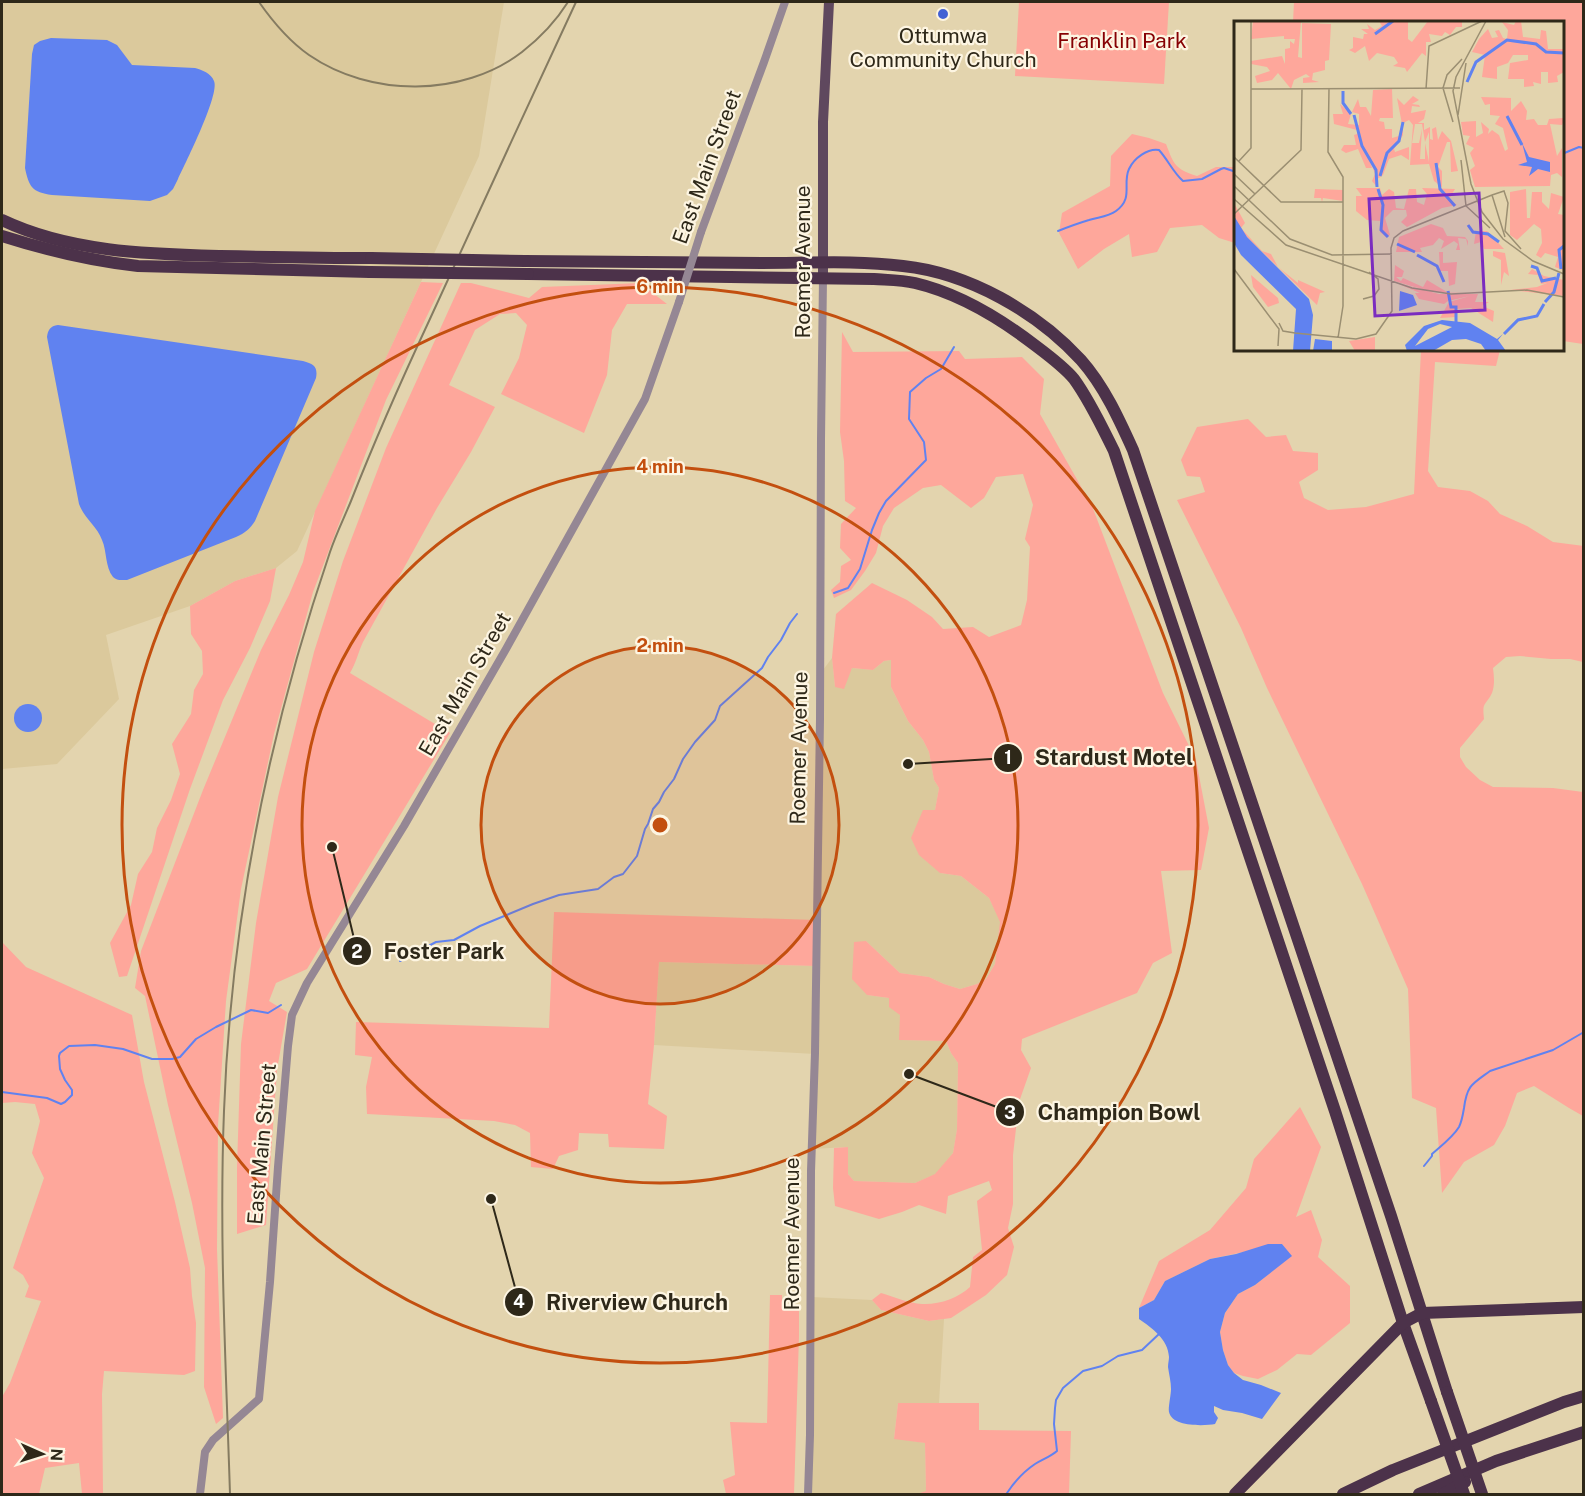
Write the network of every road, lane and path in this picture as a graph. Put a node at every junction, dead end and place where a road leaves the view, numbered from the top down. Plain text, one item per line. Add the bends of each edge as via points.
1 (785, 2) edge
2 (829, 2) edge
3 (2, 220) edge
4 (2, 236) edge
5 (823, 262) junction
6 (823, 278) junction
7 (1584, 1307) edge
8 (1422, 1313) junction
9 (1403, 1323) junction
10 (1584, 1396) edge
11 (1584, 1432) edge
12 (1496, 1461) junction
13 (200, 1494) edge
14 (808, 1494) edge
15 (1235, 1494) edge
16 (1343, 1494) edge
17 (1419, 1494) edge
18 (1443, 1494) edge
19 (1464, 1494) edge
20 (1482, 1494) edge

1 - 13 street, East Main Street, bridge via 645,399 501,659 307,983 292,1015 259,1398 205,1452
2 - 5 main road, Roemer Avenue via 823,122
3 - 5 highway, bridge via 55,239 100,249 182,255
4 - 6 highway, bridge via 48,250 138,266
5 - 6 main road, Roemer Avenue
5 - 8 highway via 928,270 994,294 1049,330 1082,361 1112,404 1137,462
6 - 9 highway via 915,283 956,297 1013,328 1044,352 1072,378 1098,419 1114,451
6 - 14 street, Roemer Avenue
7 - 8 highway
8 - 9 highway
8 - 20 highway, bridge
9 - 15 highway
9 - 19 highway, bridge
10 - 16 highway via 1393,1470
11 - 12 highway
12 - 17 highway
12 - 18 highway

